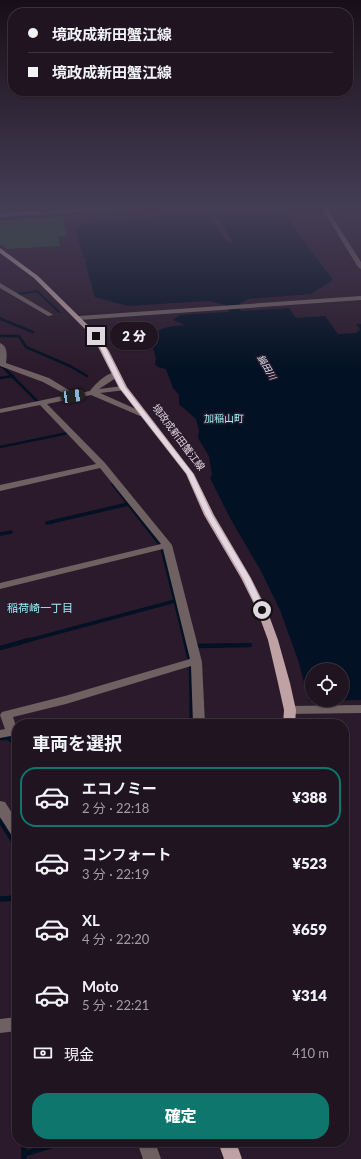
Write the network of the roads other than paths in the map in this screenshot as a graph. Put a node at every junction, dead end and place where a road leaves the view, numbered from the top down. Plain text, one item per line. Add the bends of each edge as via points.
1 (15, 261) edge
2 (0, 285) edge
3 (361, 298) edge
4 (50, 315) dead end
5 (79, 318) junction
6 (0, 345) edge
7 (1, 364) edge
8 (116, 374) junction
9 (123, 388) junction
10 (92, 393) junction
11 (73, 396) junction
12 (42, 402) junction
13 (0, 411) edge
14 (143, 414) junction
15 (102, 465) junction
16 (0, 488) edge
17 (167, 545) junction
18 (0, 586) edge
19 (196, 662) junction
20 (361, 709) edge
21 (290, 710) junction
22 (199, 719) edge
23 (289, 719) edge
24 (10, 735) edge
25 (0, 806) edge
26 (12, 824) edge
27 (12, 1025) edge
28 (0, 1026) edge
29 (148, 1147) edge
30 (229, 1147) edge
31 (152, 1159) edge
32 (233, 1159) edge

1 - 5 main road, 境政成新田蟹江線 via 36,277
2 - 4 street
3 - 5 street
5 - 8 main road, 境政成新田蟹江線 via 96,336
6 - 7 street via 4,354
7 - 11 street via 46,380
8 - 9 main road, 境政成新田蟹江線
8 - 10 street via 98,385
9 - 10 street
9 - 14 main road, 境政成新田蟹江線
10 - 11 street
10 - 14 street
11 - 12 street
12 - 13 street
12 - 15 street
14 - 21 main road, 境政成新田蟹江線 via 190,474 209,515 246,578 273,640
15 - 16 street
15 - 17 street
17 - 18 street
17 - 19 street
19 - 22 street
19 - 24 street via 6,715
20 - 21 street
21 - 23 main road, 境政成新田蟹江線
25 - 26 street
27 - 28 street
29 - 31 street
30 - 32 main road

